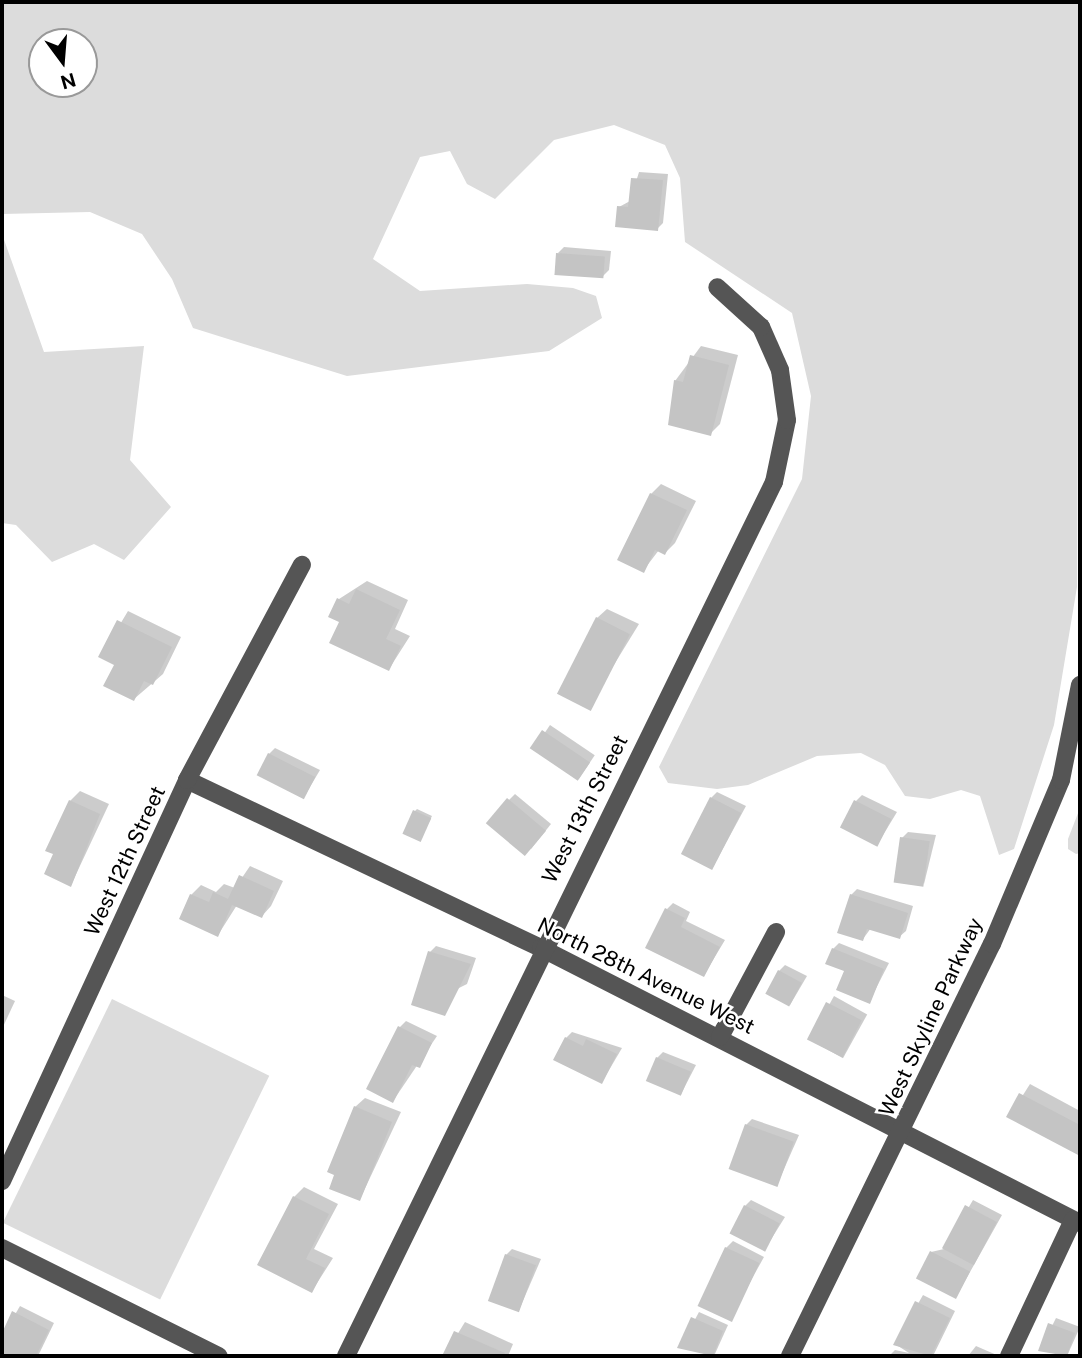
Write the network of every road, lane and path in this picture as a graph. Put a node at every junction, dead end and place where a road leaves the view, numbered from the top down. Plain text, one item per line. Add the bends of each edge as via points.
1 (717, 287) dead end
2 (302, 565) dead end
3 (1080, 685) edge
4 (187, 780) junction
5 (776, 932) dead end
6 (541, 948) junction
7 (720, 1037) junction
8 (902, 1130) junction
9 (2, 1181) edge
10 (1077, 1222) edge
11 (2, 1248) edge
12 (219, 1356) edge
13 (345, 1356) edge
14 (790, 1356) edge
15 (1009, 1356) edge

1 - 6 street, West 13th Street via 771,345 785,396 785,443 774,482
2 - 4 street, West 12th Street
3 - 8 street, West Skyline Parkway via 1061,780 992,944
4 - 6 street, North 28th Avenue West
4 - 9 street, West 12th Street
5 - 7 street
6 - 7 street, North 28th Avenue West
6 - 13 street, West 13th Street
7 - 8 street, North 28th Avenue West
8 - 10 street, North 28th Avenue West
8 - 14 street, West Skyline Parkway
10 - 15 street
11 - 12 street

